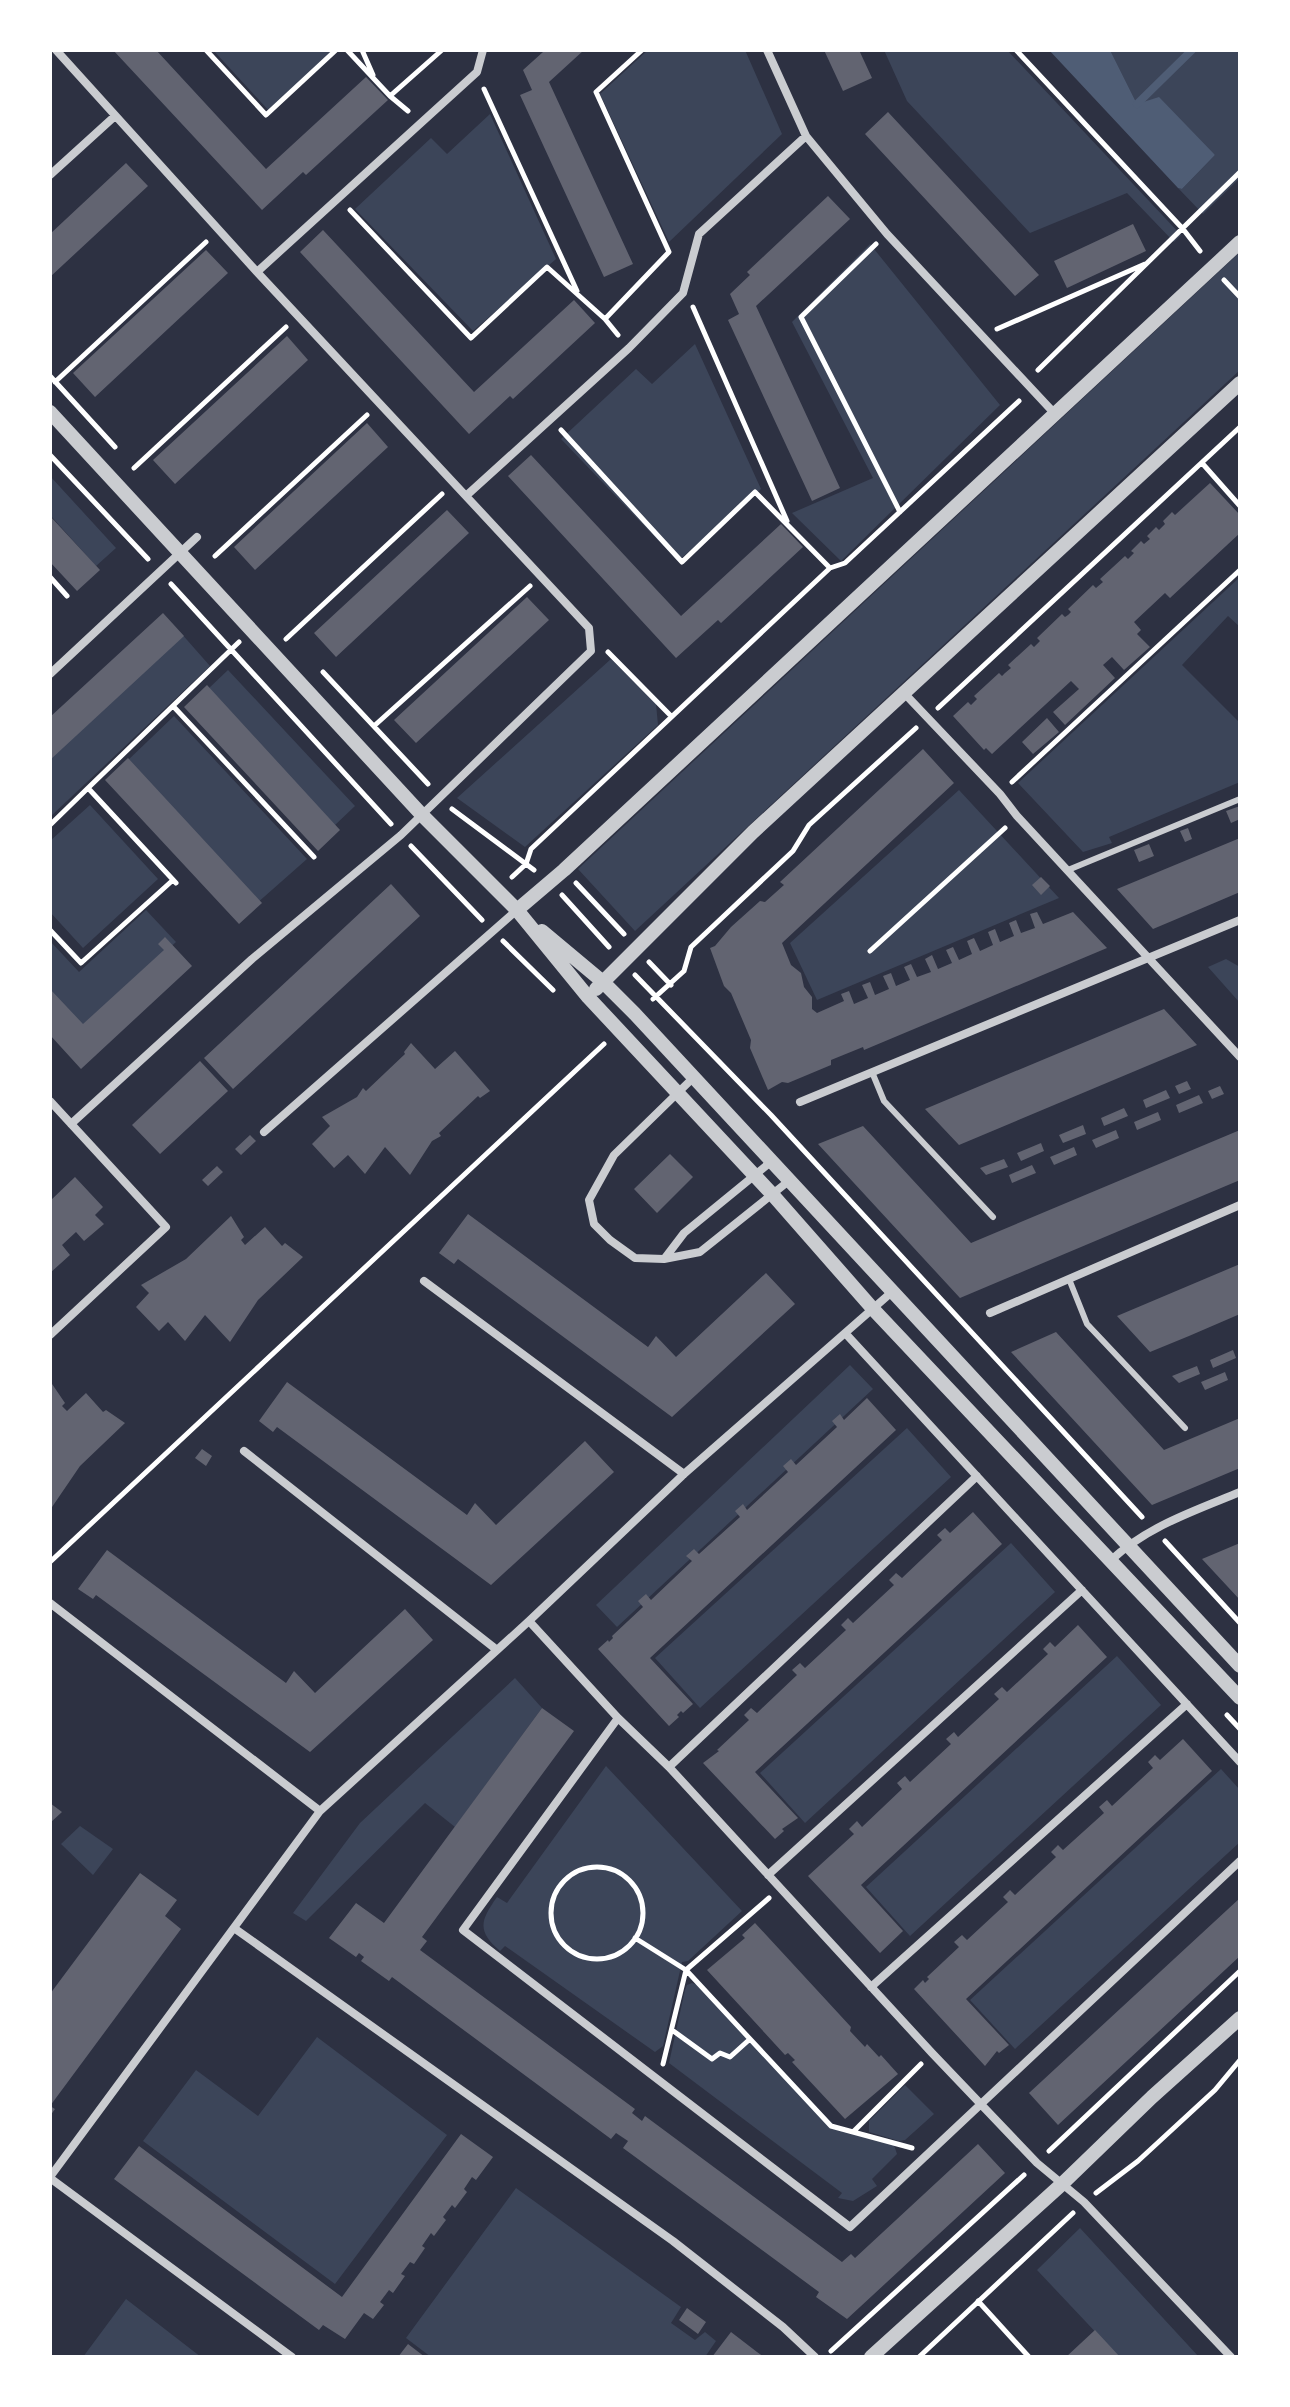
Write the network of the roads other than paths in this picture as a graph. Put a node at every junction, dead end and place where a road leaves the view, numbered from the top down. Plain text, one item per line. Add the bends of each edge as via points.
1 (56, 50) edge
2 (483, 50) edge
3 (767, 50) edge
4 (115, 116) junction
5 (806, 136) junction
6 (50, 175) edge
7 (1240, 242) edge
8 (257, 272) junction
9 (1240, 383) edge
10 (50, 412) edge
11 (1056, 415) junction
12 (467, 495) junction
13 (197, 537) road end
14 (180, 552) junction
15 (50, 674) edge
16 (905, 694) junction
17 (1240, 799) edge
18 (422, 815) junction
19 (1068, 870) junction
20 (517, 910) junction
21 (1240, 920) edge
22 (1150, 957) junction
23 (603, 982) junction
24 (588, 997) junction
25 (1240, 1057) edge
26 (872, 1072) junction
27 (694, 1077) junction
28 (677, 1092) junction
29 (50, 1101) edge
30 (800, 1102) dead end
31 (71, 1124) junction
32 (264, 1132) dead end
33 (772, 1161) junction
34 (755, 1177) junction
35 (790, 1180) junction
36 (772, 1194) junction
37 (1240, 1205) edge
38 (993, 1217) dead end
39 (664, 1259) junction
40 (1069, 1279) junction
41 (424, 1281) dead end
42 (893, 1291) junction
43 (873, 1309) junction
44 (990, 1313) dead end
45 (846, 1334) junction
46 (50, 1335) edge
47 (1185, 1428) dead end
48 (244, 1451) dead end
49 (684, 1474) junction
50 (977, 1476) junction
51 (1240, 1492) edge
52 (1129, 1544) junction
53 (1110, 1561) junction
54 (1082, 1590) junction
55 (50, 1603) edge
56 (529, 1621) junction
57 (497, 1650) junction
58 (1240, 1666) edge
59 (1240, 1698) edge
60 (1187, 1704) junction
61 (618, 1718) junction
62 (1240, 1762) edge
63 (669, 1767) junction
64 (320, 1811) junction
65 (1240, 1861) edge
66 (768, 1875) junction
67 (234, 1928) junction
68 (871, 1987) junction
69 (1240, 2018) edge
70 (981, 2103) junction
71 (50, 2178) edge
72 (1062, 2184) junction
73 (292, 2357) edge
74 (815, 2357) edge
75 (871, 2357) edge
76 (1231, 2357) edge

1 - 4 street
2 - 8 street via 477,72
3 - 5 street
4 - 6 street
4 - 8 street
5 - 11 street via 887,234
5 - 12 street via 699,234 683,293
7 - 11 street
8 - 12 street
9 - 16 street
10 - 14 street
11 - 20 street
12 - 18 street via 589,628 591,651
13 - 14 street
14 - 15 street
14 - 18 street
16 - 19 street
16 - 23 street via 753,832
17 - 19 lane
18 - 20 street
18 - 31 street via 252,959
19 - 22 street
20 - 23 street
20 - 24 street
20 - 32 street
21 - 22 street
22 - 25 street
22 - 26 street
23 - 24 street
23 - 27 street
24 - 28 street
26 - 30 street
26 - 38 lane via 884,1101
27 - 28 street
27 - 33 street
28 - 34 street
28 - 39 street via 614,1155 589,1200 594,1224 610,1240 635,1258
29 - 31 street
31 - 46 street via 166,1227
33 - 34 street
33 - 35 street
34 - 36 street
34 - 39 street via 684,1233
35 - 36 street
35 - 42 street
36 - 39 street via 700,1252
36 - 43 street
37 - 40 street
40 - 44 street
40 - 47 lane via 1087,1324
41 - 49 street
42 - 43 street
42 - 52 street
43 - 45 street
43 - 53 street
45 - 49 street
45 - 50 street
48 - 57 street
49 - 56 street
50 - 54 street
50 - 63 street
51 - 52 street
52 - 53 street
52 - 58 street
53 - 59 street
54 - 60 street
54 - 66 street
55 - 64 street
56 - 57 street
56 - 61 street
57 - 64 street
60 - 62 street
60 - 68 street
61 - 63 street
61 - 70 street via 463,1930 850,2227
63 - 66 street
64 - 67 street
65 - 70 street
66 - 68 street
67 - 71 street
67 - 74 street via 673,2241
68 - 70 street
69 - 72 street
70 - 72 street
71 - 73 street
72 - 75 street
72 - 76 street

